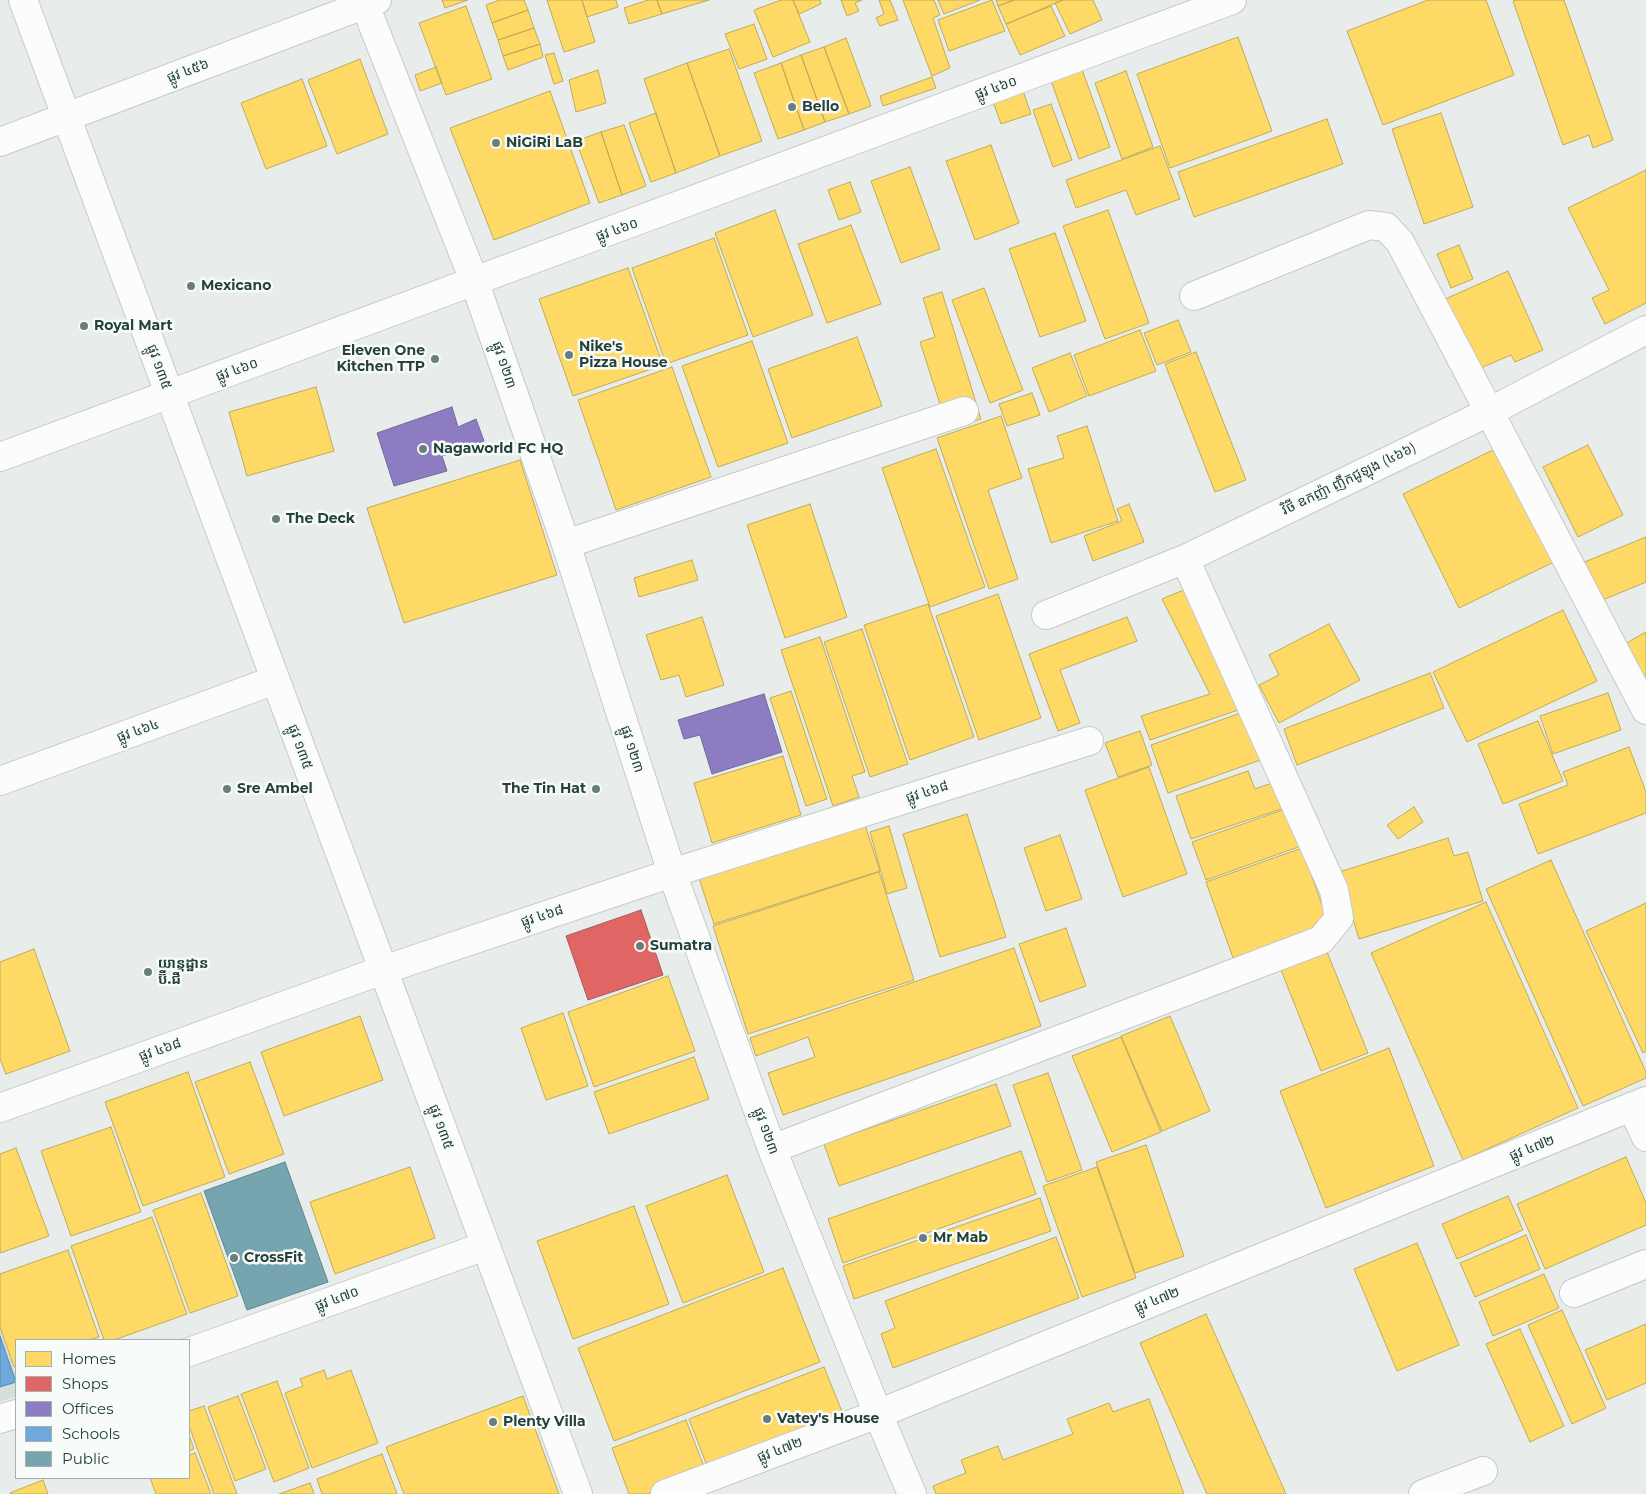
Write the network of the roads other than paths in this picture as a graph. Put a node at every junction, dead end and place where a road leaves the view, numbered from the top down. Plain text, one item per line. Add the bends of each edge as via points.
1 (23, 0) edge
2 (1232, 0) edge
3 (368, 2) edge
4 (67, 118) junction
5 (0, 142) edge
6 (475, 282) junction
7 (1194, 296) dead end
8 (1646, 330) edge
9 (169, 394) junction
10 (964, 411) dead end
11 (1489, 412) junction
12 (0, 458) edge
13 (566, 544) junction
14 (1185, 559) junction
15 (1046, 615) dead end
16 (276, 680) junction
17 (1646, 710) edge
18 (1090, 741) dead end
19 (0, 782) edge
20 (672, 873) junction
21 (383, 970) junction
22 (1639, 1104) edge
23 (0, 1108) edge
24 (1646, 1137) edge
25 (772, 1149) junction
26 (485, 1246) junction
27 (1646, 1264) edge
28 (1574, 1293) dead end
29 (190, 1352) edge
30 (15, 1414) edge
31 (878, 1414) junction
32 (0, 1419) edge
33 (1483, 1471) dead end
34 (578, 1494) edge
35 (665, 1494) edge
36 (912, 1494) edge
37 (1423, 1494) edge

1 - 4 street, ផ្លូវ ១៣៥
2 - 6 street, ផ្លូវ ៤៦០
3 - 4 street, ផ្លូវ ៤៥៦
3 - 6 street, ផ្លូវ ១២៣
4 - 5 street, ផ្លូវ ៤៥៦
4 - 9 street, ផ្លូវ ១៣៥
6 - 9 street, ផ្លូវ ៤៦០
6 - 13 street, ផ្លូវ ១២៣
7 - 11 street via 1369,226 1386,227 1400,242
8 - 11 street, វិថី ឧកញ៉ា ញឹកជូឡុង (៤៦៦)
9 - 12 street, ផ្លូវ ៤៦០
9 - 16 street, ផ្លូវ ១៣៥
10 - 13 street
11 - 14 street, វិថី ឧកញ៉ា ញឹកជូឡុង (៤៦៦)
11 - 17 street
13 - 20 street, ផ្លូវ ១២៣
14 - 15 street, វិថី ឧកញ៉ា ញឹកជូឡុង (៤៦៦)
14 - 25 street via 1334,890 1339,918 1321,940
16 - 19 street, ផ្លូវ ៤៦៤
16 - 21 street, ផ្លូវ ១៣៥
18 - 20 street, ផ្លូវ ៤៦៨
20 - 21 street, ផ្លូវ ៤៦៨
20 - 25 street, ផ្លូវ ១២៣
21 - 23 street, ផ្លូវ ៤៦៨
21 - 26 street, ផ្លូវ ១៣៥
22 - 24 street
22 - 31 street, ផ្លូវ ៤៧២
25 - 31 street, ផ្លូវ ១២៣
26 - 29 street, ផ្លូវ ៤៧០
26 - 34 street, ផ្លូវ ១៣៥
27 - 28 street
30 - 32 street
31 - 35 street, ផ្លូវ ៤៧២
31 - 36 street, ផ្លូវ ១២៣
33 - 37 street

